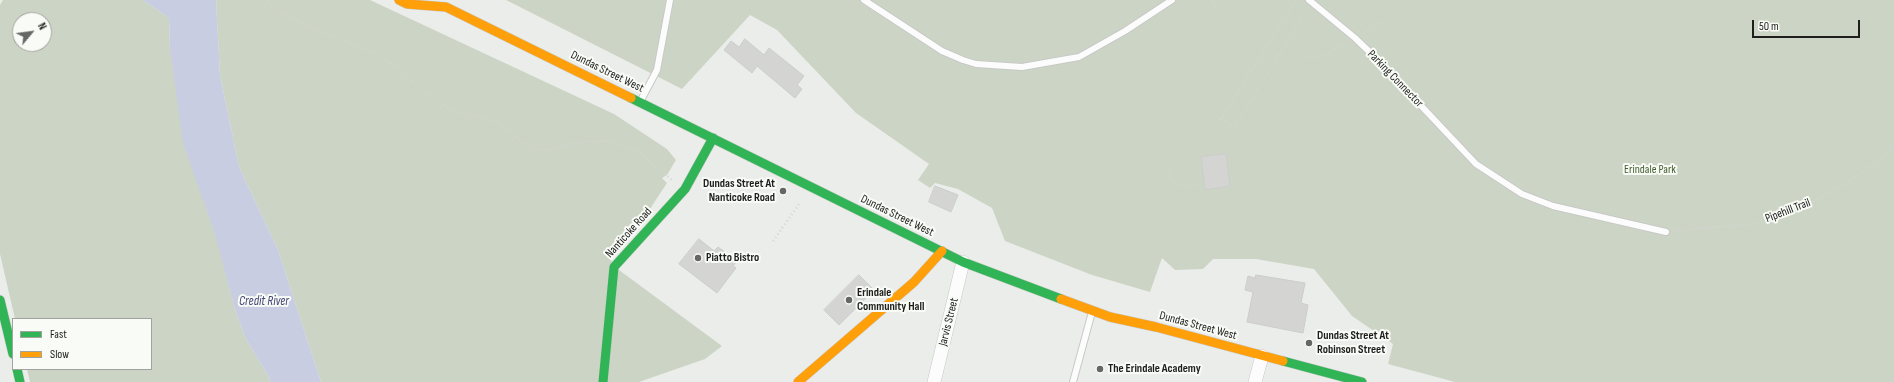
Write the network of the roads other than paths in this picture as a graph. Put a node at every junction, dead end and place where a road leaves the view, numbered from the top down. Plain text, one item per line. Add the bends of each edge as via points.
1 (399, 0) edge
2 (670, 0) edge
3 (864, 0) edge
4 (1172, 0) edge
5 (1310, 1) edge
6 (443, 3) edge
7 (640, 102) junction
8 (713, 138) junction
9 (1666, 232) road end
10 (942, 251) junction
11 (963, 262) junction
12 (0, 300) edge
13 (1092, 311) junction
14 (12, 350) edge
15 (1262, 356) junction
16 (17, 370) edge
17 (20, 382) edge
18 (603, 382) edge
19 (798, 382) edge
20 (934, 382) edge
21 (1073, 382) edge
22 (1255, 382) edge
23 (1362, 382) edge

1 - 6 main road, Dundas Street West via 407,4
2 - 7 lane via 657,70
3 - 4 lane via 942,51 963,60 976,64 1022,67 1079,57 1125,32
5 - 9 lane, Parking Connector via 1373,56 1476,164 1522,194 1553,206
6 - 7 main road, Dundas Street West
7 - 8 main road, Dundas Street West
8 - 10 main road, Dundas Street West
8 - 18 main road, Nanticoke Road via 685,189 614,267
10 - 11 main road, Dundas Street West
10 - 19 main road via 914,282
11 - 13 main road, Dundas Street West
11 - 20 street, Jarvis Street
12 - 14 main road
13 - 15 main road, Dundas Street West
13 - 21 lane
15 - 22 street
15 - 23 main road, Dundas Street West
16 - 17 main road

